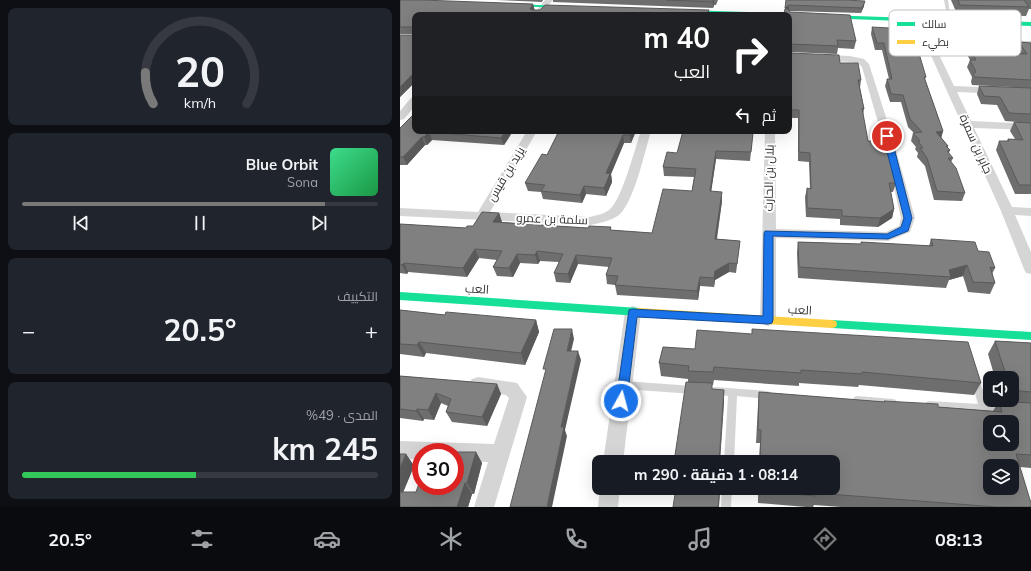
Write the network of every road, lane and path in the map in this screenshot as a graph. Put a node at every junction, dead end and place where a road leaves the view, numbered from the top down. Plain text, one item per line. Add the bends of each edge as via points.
1 (946, 0) edge
2 (547, 3) edge
3 (499, 5) edge
4 (576, 8) edge
5 (948, 10) edge
6 (677, 11) edge
7 (540, 12) edge
8 (693, 12) edge
9 (812, 16) edge
10 (889, 19) edge
11 (1021, 24) edge
12 (1031, 24) edge
13 (1021, 44) edge
14 (1031, 44) edge
15 (792, 56) edge
16 (936, 56) edge
17 (951, 89) junction
18 (1031, 92) edge
19 (412, 103) edge
20 (400, 117) edge
21 (967, 124) junction
22 (1031, 127) edge
23 (530, 134) edge
24 (645, 134) edge
25 (770, 134) edge
26 (1007, 211) junction
27 (400, 212) edge
28 (1031, 212) edge
29 (481, 217) junction
30 (768, 233) junction
31 (1031, 269) edge
32 (400, 296) edge
33 (632, 312) junction
34 (768, 320) junction
35 (1028, 335) edge
36 (1029, 346) edge
37 (973, 373) edge
38 (459, 382) edge
39 (623, 385) junction
40 (733, 392) junction
41 (780, 396) edge
42 (851, 400) edge
43 (906, 403) edge
44 (921, 404) edge
45 (984, 408) junction
46 (1008, 410) edge
47 (400, 450) edge
48 (500, 453) junction
49 (614, 455) edge
50 (729, 455) edge
51 (609, 495) edge
52 (727, 495) edge
53 (484, 507) edge
54 (608, 507) edge
55 (726, 507) edge

1 - 5 lane
2 - 3 street
2 - 4 street
2 - 7 street
6 - 8 street
9 - 10 street
11 - 12 street
13 - 14 street
15 - 30 street via 850,59 860,61 866,66 908,218 905,229 888,236
16 - 17 street, جابر بن سمرة
17 - 18 street
17 - 21 street, جابر بن سمرة
19 - 20 street
21 - 22 street
21 - 26 street, جابر بن سمرة
23 - 29 street, يزيد بن قيس
24 - 29 street, سلمة بن عمرو via 624,199 616,211 590,221
25 - 30 street, بلال بن الحارث
26 - 28 street
26 - 31 street, جابر بن سمرة
27 - 29 street, سلمة بن عمرو
30 - 34 street, بلال بن الحارث
32 - 33 street, العب
33 - 34 street, العب
33 - 39 street
34 - 35 street, العب via 962,335
35 - 36 lane
37 - 45 lane
38 - 48 street via 511,388 518,397
39 - 40 lane
39 - 49 street
40 - 41 lane
40 - 50 lane
42 - 43 lane
44 - 45 lane
45 - 46 lane
47 - 48 street
48 - 53 street
51 - 54 street
52 - 55 lane

